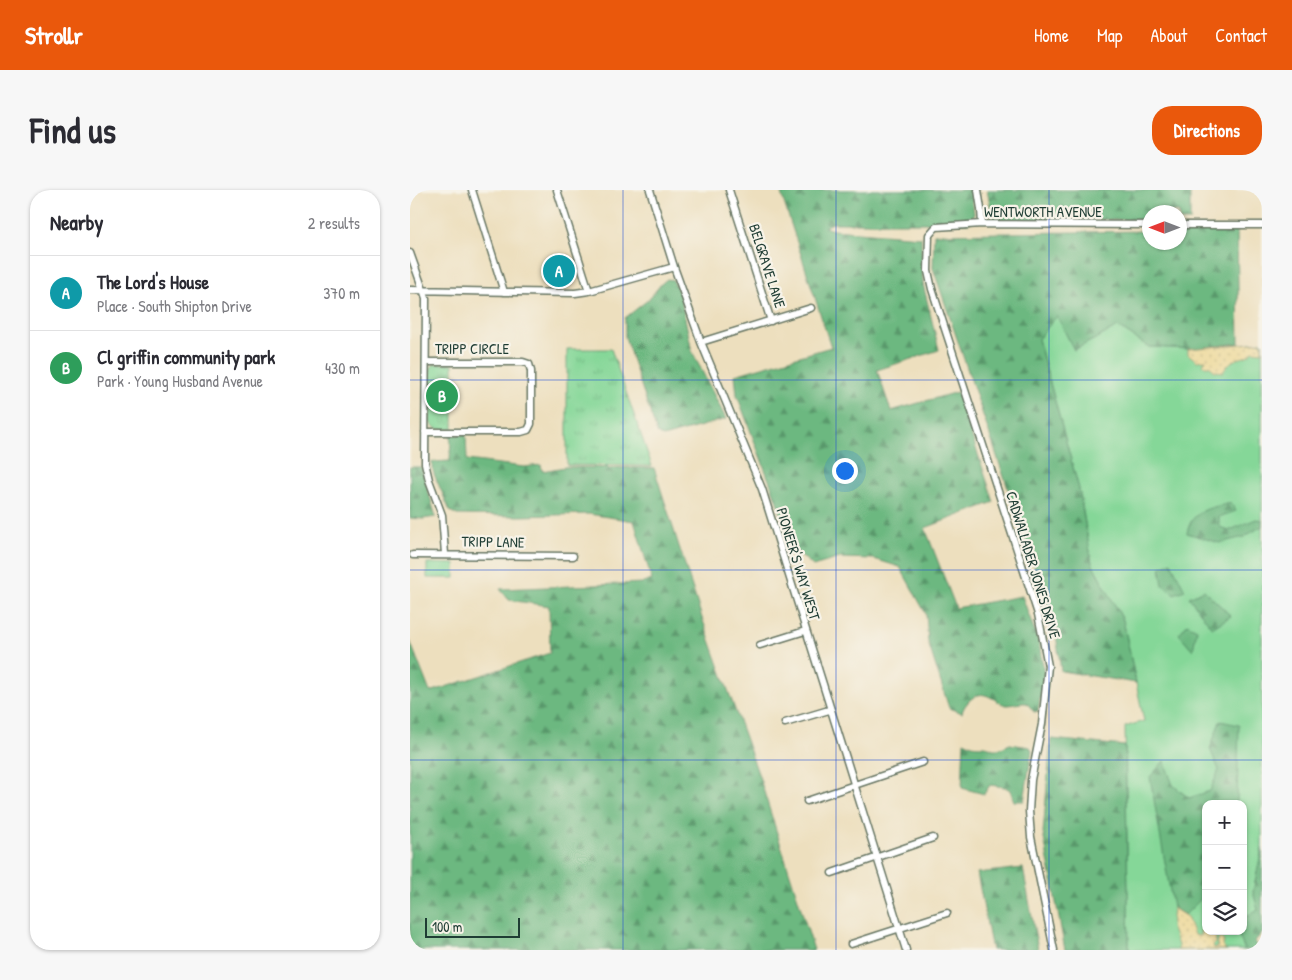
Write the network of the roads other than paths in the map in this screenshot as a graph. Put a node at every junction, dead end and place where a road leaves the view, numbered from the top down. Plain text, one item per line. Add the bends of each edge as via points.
1 (472, 190) edge
2 (556, 190) edge
3 (650, 190) edge
4 (729, 190) edge
5 (978, 190) edge
6 (982, 224) junction
7 (1142, 224) edge
8 (1187, 224) edge
9 (1262, 224) edge
10 (936, 227) joint
11 (410, 253) edge
12 (674, 266) junction
13 (410, 290) edge
14 (423, 291) junction
15 (589, 291) junction
16 (504, 292) junction
17 (811, 308) dead end
18 (771, 320) junction
19 (700, 342) junction
20 (426, 362) junction
21 (425, 432) junction
22 (445, 554) junction
23 (413, 555) dead end
24 (573, 556) dead end
25 (805, 631) junction
26 (760, 645) dead end
27 (830, 710) junction
28 (785, 723) dead end
29 (923, 762) dead end
30 (853, 785) junction
31 (807, 801) dead end
32 (933, 838) dead end
33 (877, 857) junction
34 (832, 873) dead end
35 (947, 913) dead end
36 (898, 928) junction
37 (851, 944) dead end
38 (906, 950) edge
39 (1054, 950) edge

1 - 16 street
2 - 15 street
3 - 12 street, PIONEER'S WAY WEST
4 - 18 street, BELGRAVE LANE
5 - 6 street
6 - 7 street, WENTWORTH AVENUE
6 - 10 street, WENTWORTH AVENUE
8 - 9 street
10 - 39 street, CADWALLADER JONES DRIVE via 929,235 928,248 932,289 1038,614 1048,666 1029,811
11 - 14 street
12 - 15 street
12 - 19 street, PIONEER'S WAY WEST
13 - 14 street
14 - 16 street
14 - 20 street via 426,298
15 - 16 street
17 - 18 street
18 - 19 street
19 - 25 street, PIONEER'S WAY WEST via 762,489
20 - 21 street
20 - 21 street, TRIPP CIRCLE via 529,364 531,424 528,430 521,432
21 - 22 street via 426,463 442,515
22 - 23 street, TRIPP LANE
22 - 24 street, TRIPP LANE
25 - 26 street
25 - 27 street, PIONEER'S WAY WEST
27 - 28 street
27 - 30 street, PIONEER'S WAY WEST
29 - 30 street
30 - 31 street
30 - 33 street, PIONEER'S WAY WEST
32 - 33 street
33 - 34 street
33 - 36 street, PIONEER'S WAY WEST
35 - 36 street
36 - 37 street
36 - 38 street, PIONEER'S WAY WEST

